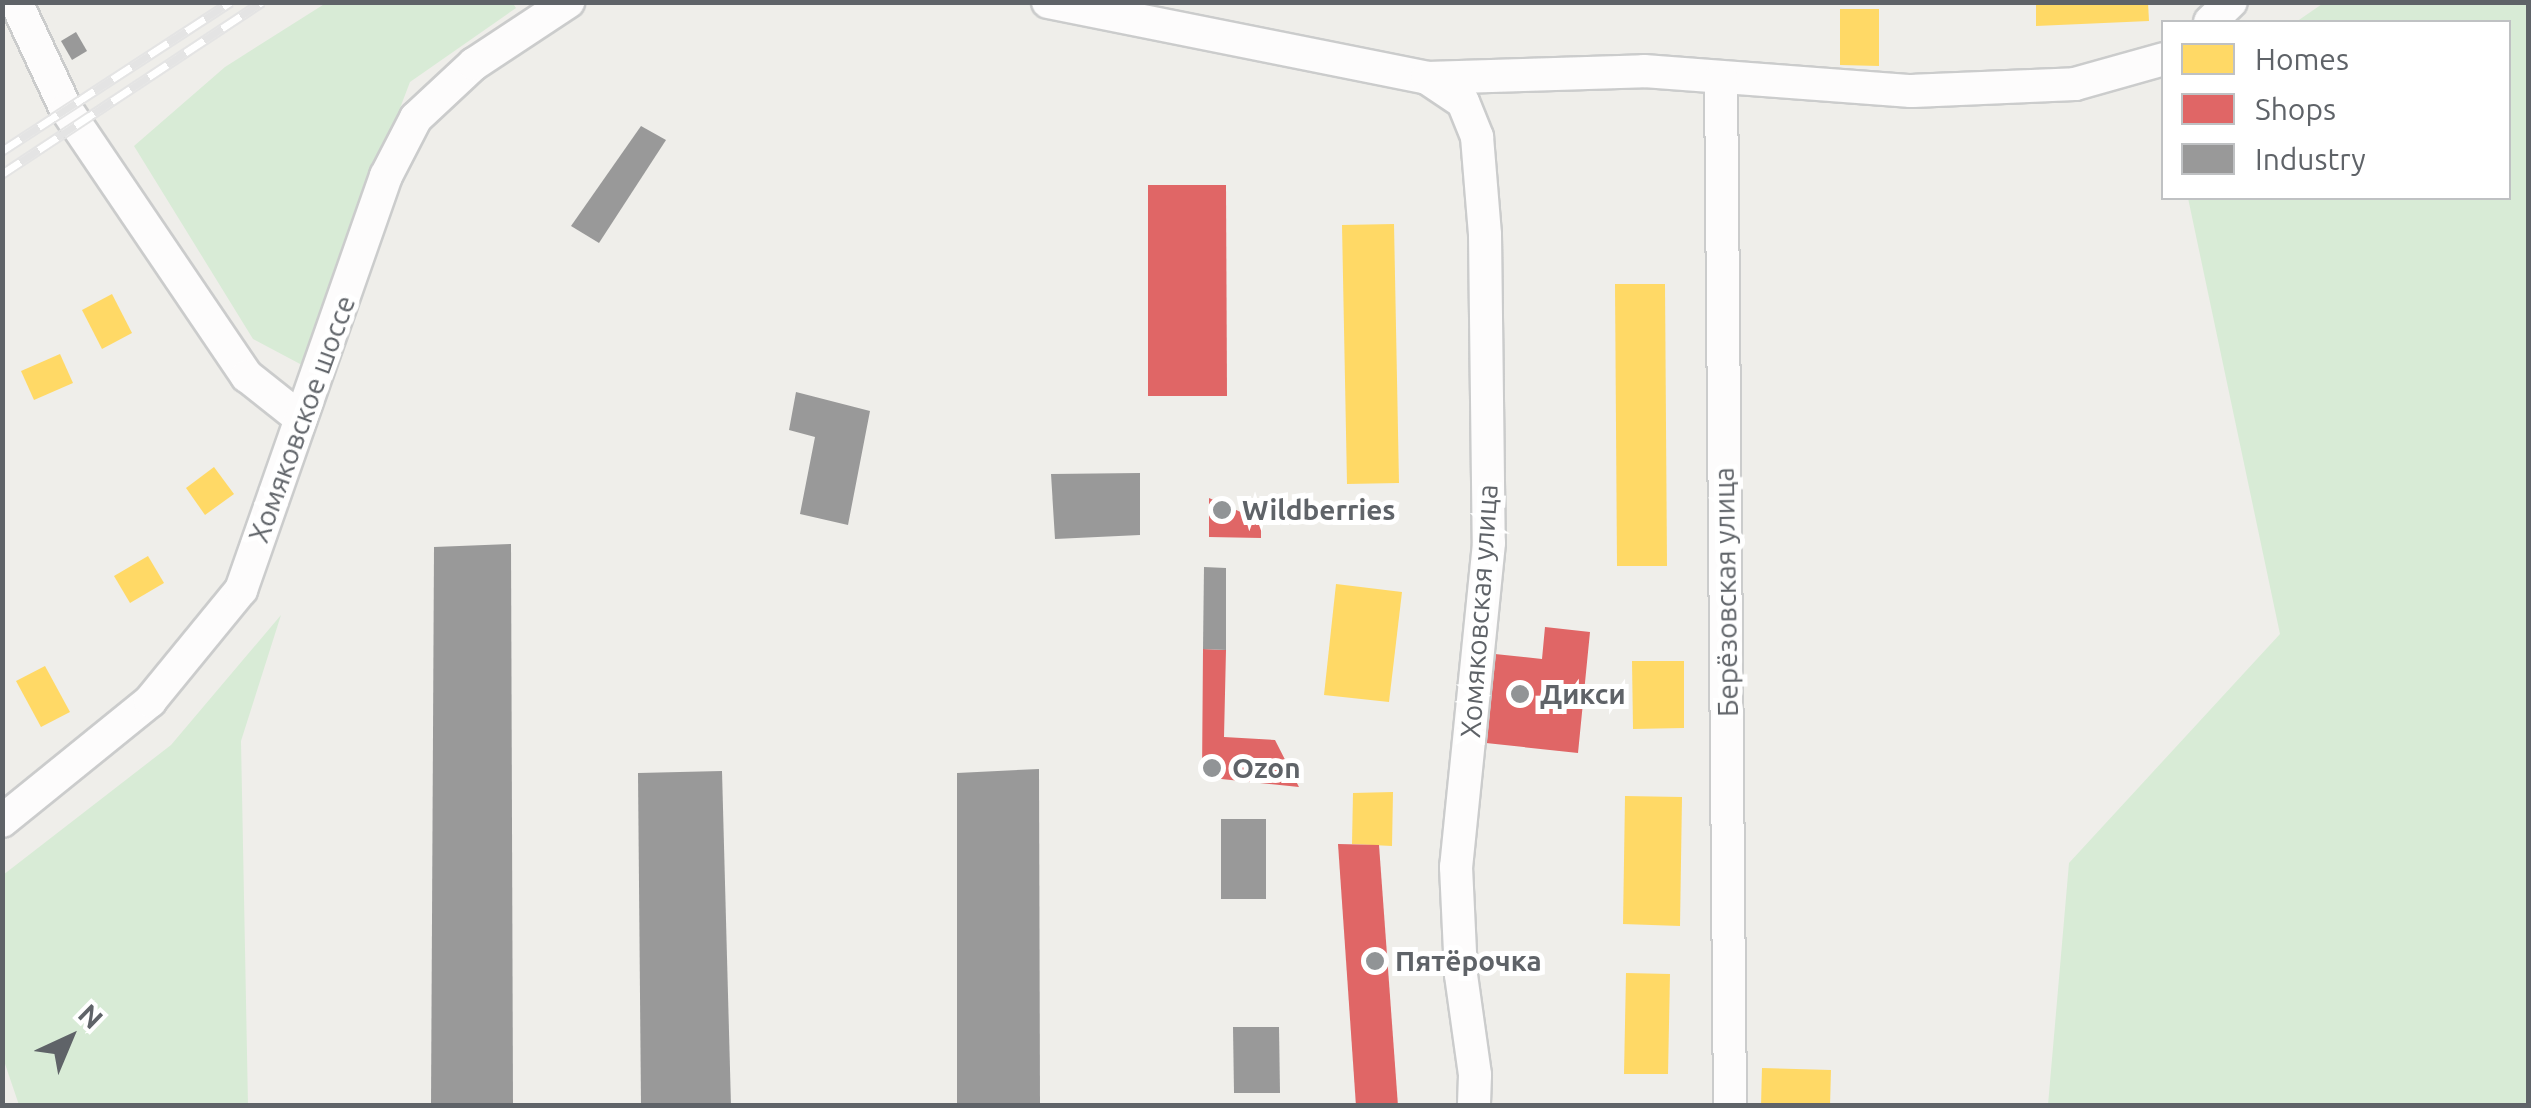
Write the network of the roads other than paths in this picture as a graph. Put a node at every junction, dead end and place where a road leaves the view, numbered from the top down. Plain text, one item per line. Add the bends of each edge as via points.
1 (16, 2) edge
2 (568, 2) edge
3 (1048, 2) edge
4 (2231, 2) edge
5 (2212, 20) edge
6 (2161, 60) edge
7 (1427, 78) junction
8 (1721, 78) junction
9 (300, 418) junction
10 (2, 821) edge
11 (1474, 1106) edge
12 (1730, 1106) edge

1 - 9 street via 66,109 247,376
2 - 9 street, Хомяковское шоссе via 474,64 416,118 386,176
3 - 7 street
4 - 5 street
6 - 8 street via 2075,84 1930,90
7 - 8 street via 1644,71
7 - 11 street, Хомяковская улица via 1464,102 1477,137 1485,236 1490,544 1456,867
8 - 12 street, Берёзовская улица
9 - 10 street, Хомяковское шоссе via 241,590 150,700

